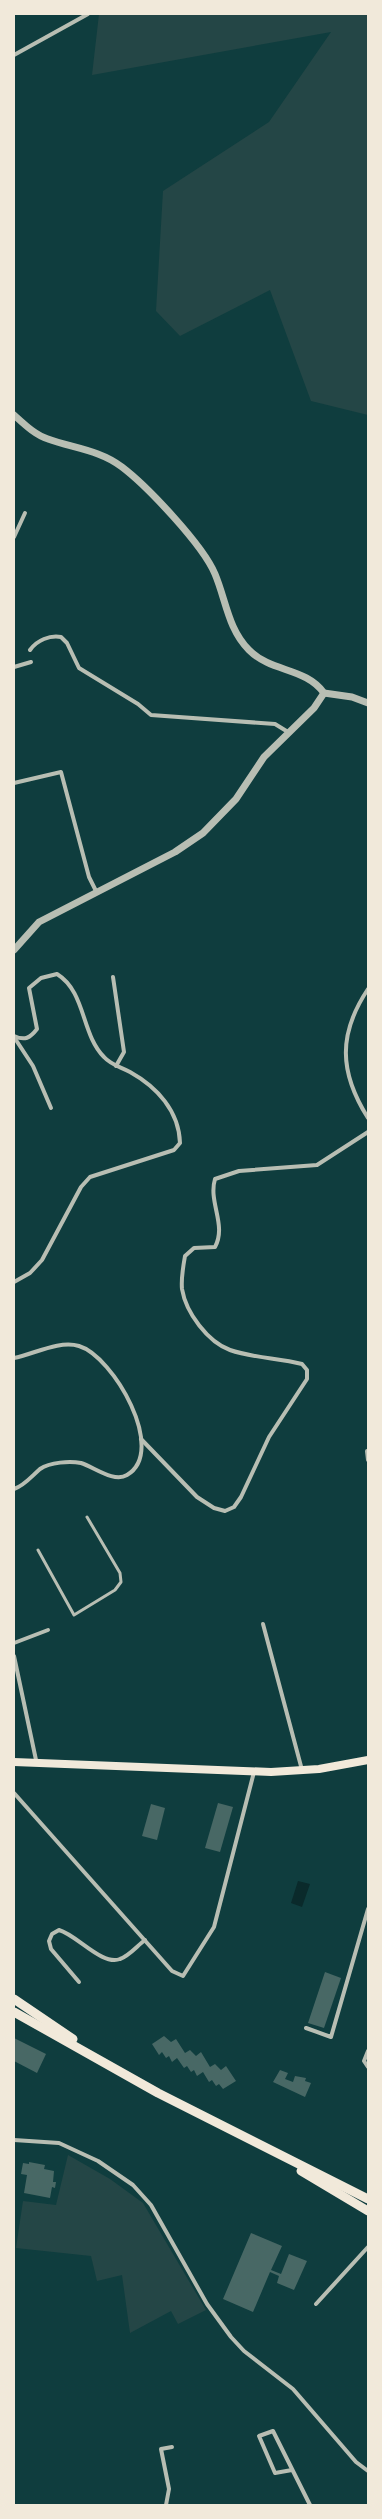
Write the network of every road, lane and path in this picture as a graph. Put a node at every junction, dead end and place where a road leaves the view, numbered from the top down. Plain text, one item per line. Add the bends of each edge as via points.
1 (88, 14) edge
2 (14, 55) edge
3 (14, 415) edge
4 (25, 513) dead end
5 (14, 537) edge
6 (30, 650) dead end
7 (31, 662) dead end
8 (14, 667) edge
9 (324, 693) junction
10 (368, 704) edge
11 (288, 732) junction
12 (14, 783) edge
13 (96, 891) junction
14 (14, 950) edge
15 (113, 977) dead end
16 (368, 989) edge
17 (14, 1036) edge
18 (116, 1066) junction
19 (51, 1108) dead end
20 (368, 1118) edge
21 (368, 1132) edge
22 (14, 1282) edge
23 (14, 1358) edge
24 (141, 1439) junction
25 (367, 1451) dead end
26 (368, 1460) edge
27 (14, 1489) edge
28 (87, 1517) dead end
29 (38, 1550) dead end
30 (263, 1624) dead end
31 (48, 1630) dead end
32 (14, 1643) edge
33 (14, 1656) edge
34 (14, 1757) edge
35 (36, 1760) junction
36 (368, 1760) edge
37 (14, 1762) edge
38 (55, 1763) junction
39 (302, 1771) junction
40 (254, 1772) junction
41 (14, 1793) edge
42 (368, 1910) edge
43 (145, 1940) junction
44 (79, 1982) dead end
45 (14, 1999) edge
46 (14, 2012) edge
47 (306, 2028) dead end
48 (368, 2051) edge
49 (112, 2066) junction
50 (368, 2067) edge
51 (14, 2140) edge
52 (257, 2145) junction
53 (368, 2199) edge
54 (368, 2211) edge
55 (368, 2247) edge
56 (316, 2304) dead end
57 (172, 2447) dead end
58 (292, 2470) junction
59 (368, 2471) edge
60 (166, 2505) edge
61 (310, 2505) edge

1 - 2 street
3 - 9 street via 27,427 47,439 110,458 123,468 207,557 237,636 250,651 269,663 312,679
4 - 5 street
6 - 11 street via 35,644 48,638 62,637 79,668 154,716 275,724
7 - 8 street
9 - 10 street via 352,697
9 - 11 street via 314,708
11 - 13 street via 256,767 225,812 203,833 175,852
12 - 13 street via 61,772 89,877
13 - 14 street via 39,922
15 - 18 street via 124,1052
16 - 20 street via 351,1020 346,1055 351,1087
17 - 18 street via 21,1039 31,1037 37,1029 29,988 41,978 57,974 66,980 74,993 96,1046 104,1057
17 - 19 street via 33,1066
18 - 22 street via 130,1072 166,1101 176,1120 180,1143 174,1150 90,1177 81,1187 42,1260 30,1274
21 - 24 street via 317,1165 239,1171 214,1179 211,1190 220,1238 215,1246 194,1248 185,1256 182,1290 190,1311 215,1342 228,1350 302,1364 307,1370 307,1379 269,1437 241,1498 234,1507 224,1511 214,1508 197,1497
23 - 24 street via 57,1346 85,1348 106,1364 120,1385 131,1403
24 - 27 street via 138,1465 126,1476 117,1477 81,1464 61,1462 42,1468
25 - 26 street
28 - 29 lane via 120,1573 121,1582 115,1590 74,1615
30 - 39 street
31 - 32 street
33 - 35 street
34 - 35 main road
35 - 38 main road
36 - 39 main road
37 - 38 main road
38 - 40 main road
39 - 40 main road
40 - 43 street via 214,1927 183,1976 172,1971
41 - 43 street
42 - 47 street via 331,2037
43 - 44 street via 121,1959 111,1960 100,1956 68,1932 60,1930 52,1934 49,1941 51,1949
45 - 49 main road via 98,2054
46 - 49 main road
48 - 50 street via 364,2061
49 - 52 main road
51 - 59 street via 59,2143 98,2161 133,2185 151,2205 207,2304 231,2337 244,2351 293,2389 356,2462
52 - 53 main road via 293,2160
52 - 54 main road
55 - 56 street
57 - 60 street via 161,2449 169,2489
58 - 58 street via 273,2432 259,2436 275,2473
58 - 61 street

